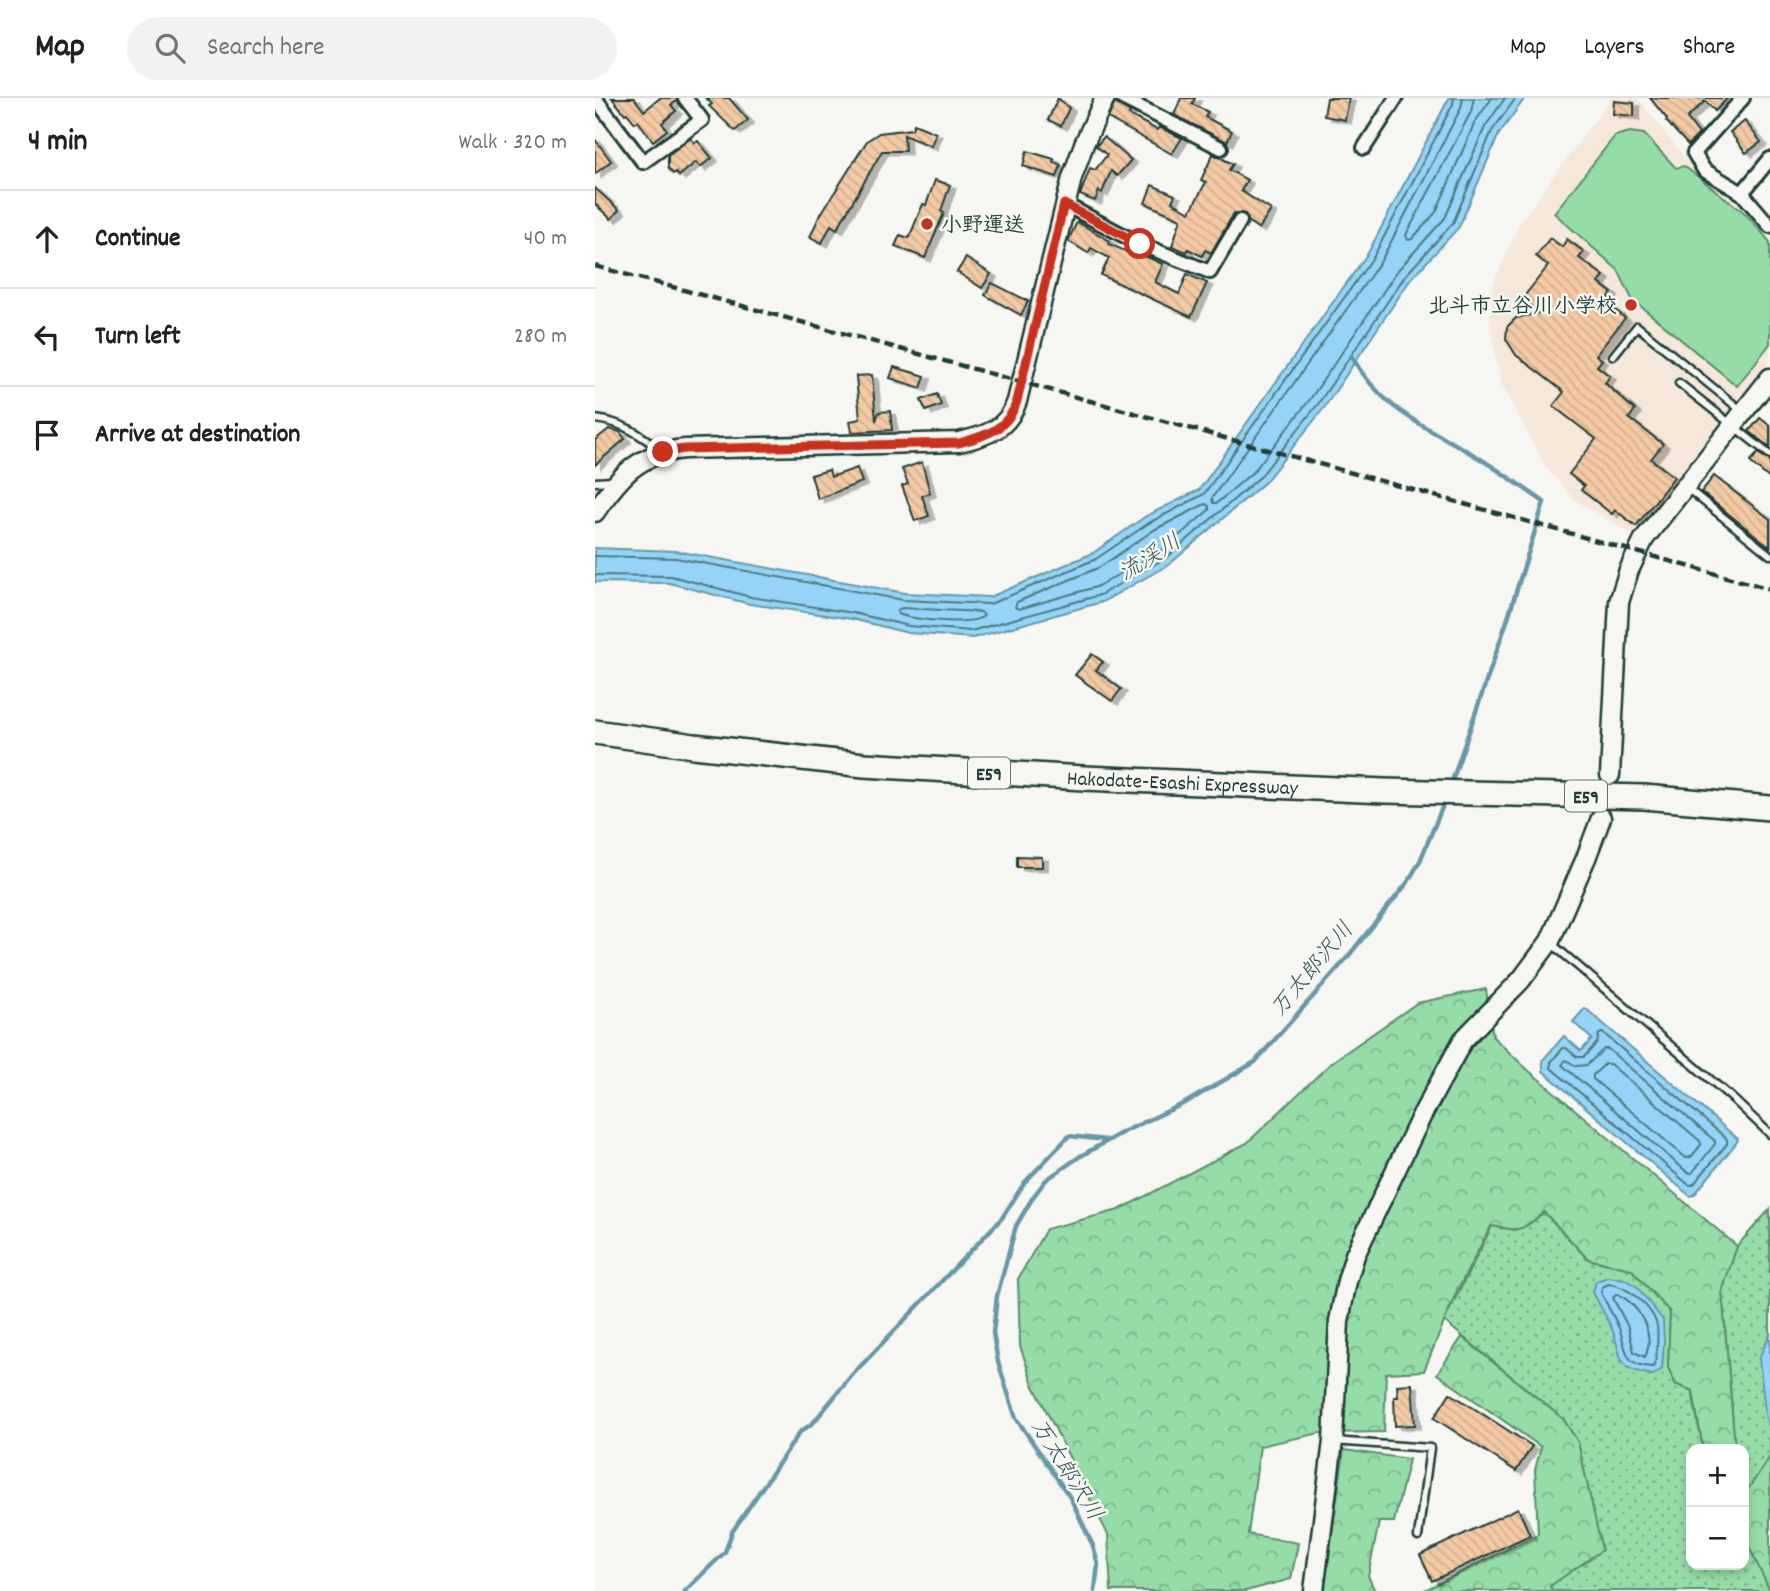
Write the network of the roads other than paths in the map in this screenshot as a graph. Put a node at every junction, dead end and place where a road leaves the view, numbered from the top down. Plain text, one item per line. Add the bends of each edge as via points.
1 (595, 98) edge
2 (685, 98) edge
3 (1105, 98) edge
4 (1122, 98) edge
5 (1396, 98) edge
6 (1743, 98) edge
7 (1220, 148) dead end
8 (1364, 148) dead end
9 (1770, 159) edge
10 (1742, 193) junction
11 (1064, 204) junction
12 (1240, 221) dead end
13 (1770, 226) edge
14 (1613, 356) dead end
15 (1770, 379) edge
16 (1679, 383) dead end
17 (1739, 418) junction
18 (595, 419) edge
19 (663, 452) junction
20 (1770, 455) edge
21 (617, 480) junction
22 (595, 482) edge
23 (1685, 486) junction
24 (600, 505) edge
25 (1770, 555) edge
26 (595, 732) edge
27 (1610, 775) dead end
28 (1685, 800) junction
29 (1770, 802) edge
30 (1770, 808) edge
31 (1601, 818) dead end
32 (1550, 942) junction
33 (1770, 1134) edge
34 (1333, 1441) junction
35 (1418, 1537) dead end
36 (1314, 1591) edge

1 - 2 street via 643,162 702,120
3 - 11 street
4 - 7 street
5 - 8 street
6 - 10 street via 1694,153 1704,170
9 - 10 street
10 - 13 street
11 - 12 street via 1140,244 1210,272
11 - 19 street via 1017,401 1013,413 996,431 959,443
14 - 17 lane via 1637,326
15 - 17 street
16 - 17 lane
17 - 20 lane
17 - 23 street
18 - 19 lane via 614,421 640,433
19 - 21 street via 641,461
21 - 22 lane
21 - 24 street
23 - 25 lane
23 - 27 street via 1644,539 1619,602
26 - 28 highway, Hakodate-Esashi Expressway / E59 via 864,765 1385,791
28 - 29 highway
28 - 30 highway, Hakodate-Esashi Expressway / E59
31 - 32 street
32 - 33 lane
32 - 34 street via 1463,1041 1355,1255 1339,1321
34 - 35 lane via 1430,1448
34 - 36 street

